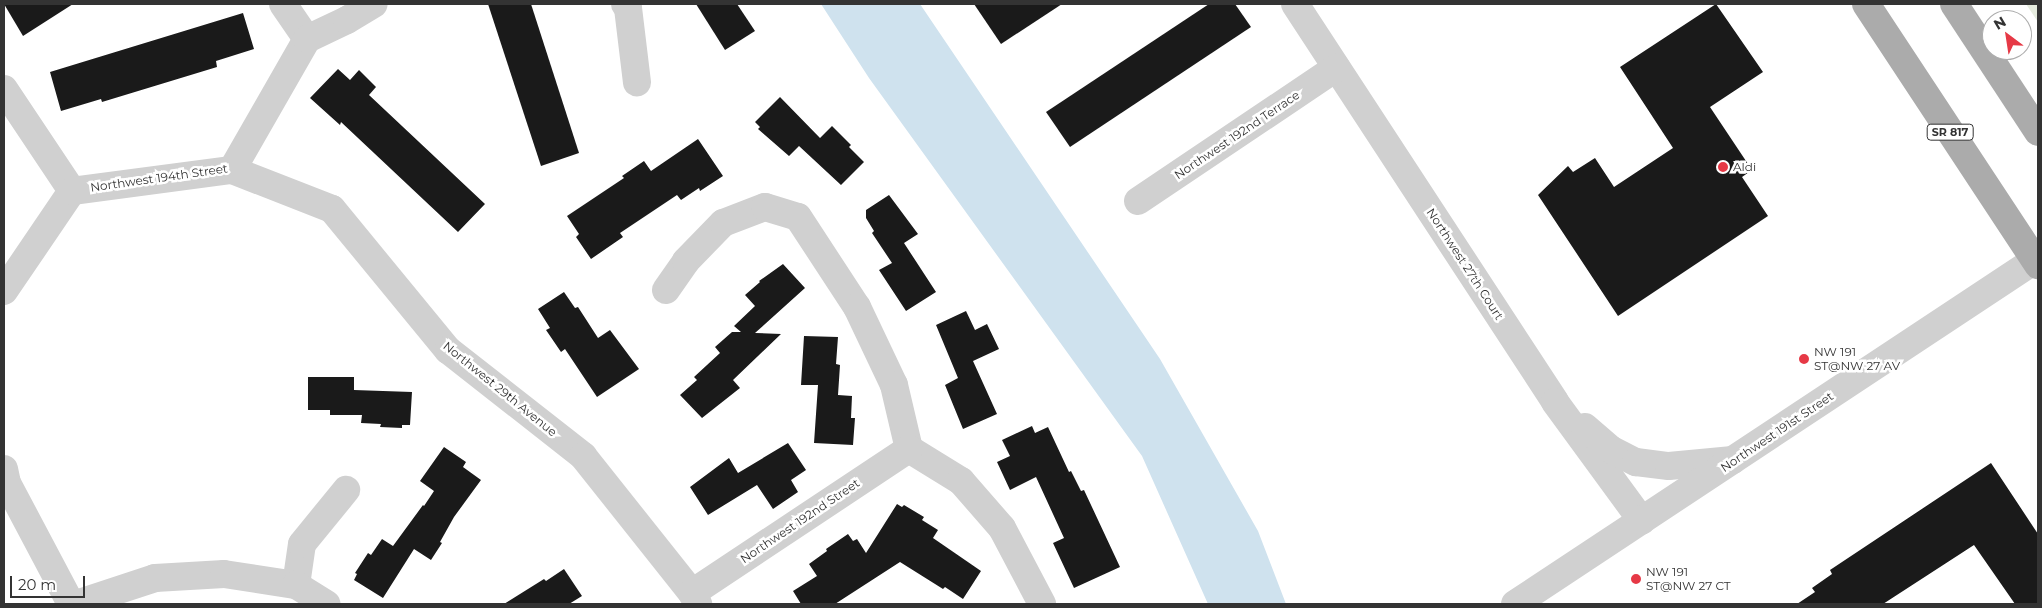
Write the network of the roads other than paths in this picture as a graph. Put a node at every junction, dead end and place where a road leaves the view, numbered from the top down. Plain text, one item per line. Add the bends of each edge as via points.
1 (283, 4) edge
2 (374, 4) edge
3 (625, 4) edge
4 (1294, 4) edge
5 (1866, 4) edge
6 (1954, 4) edge
7 (307, 39) junction
8 (1336, 68) junction
9 (638, 82) dead end
10 (4, 89) edge
11 (2038, 132) edge
12 (232, 170) junction
13 (72, 191) junction
14 (1138, 202) dead end
15 (2037, 261) edge
16 (666, 290) dead end
17 (4, 291) edge
18 (1555, 402) junction
19 (909, 449) junction
20 (1736, 460) junction
21 (4, 469) edge
22 (346, 490) dead end
23 (1642, 521) junction
24 (296, 586) junction
25 (695, 599) edge
26 (71, 604) edge
27 (76, 604) edge
28 (326, 604) edge
29 (1042, 604) edge
30 (1515, 604) edge

1 - 7 street
2 - 7 street
3 - 9 street
4 - 8 street, Northwest 27th Court
5 - 15 main road, SR 817
6 - 11 main road
7 - 12 street, Northwest 194th Street
8 - 14 street, Northwest 192nd Terrace
8 - 18 street, Northwest 27th Court
10 - 13 street
12 - 13 street, Northwest 194th Street
12 - 25 street, Northwest 29th Avenue via 332,209 448,350 583,456
13 - 17 street, Northwest 194th Street
15 - 20 street, Northwest 191st Street
16 - 19 street via 686,261 722,223 766,207 798,217 857,306 894,385
18 - 20 street via 1610,449 1636,462 1669,466
18 - 23 street, Northwest 27th Court
19 - 25 street, Northwest 192nd Street
19 - 29 street via 961,481 1002,528
20 - 23 street, Northwest 191st Street
21 - 26 street via 8,483
22 - 24 street via 302,544
23 - 30 street, Northwest 191st Street
24 - 27 street via 224,574 155,578
24 - 28 street

